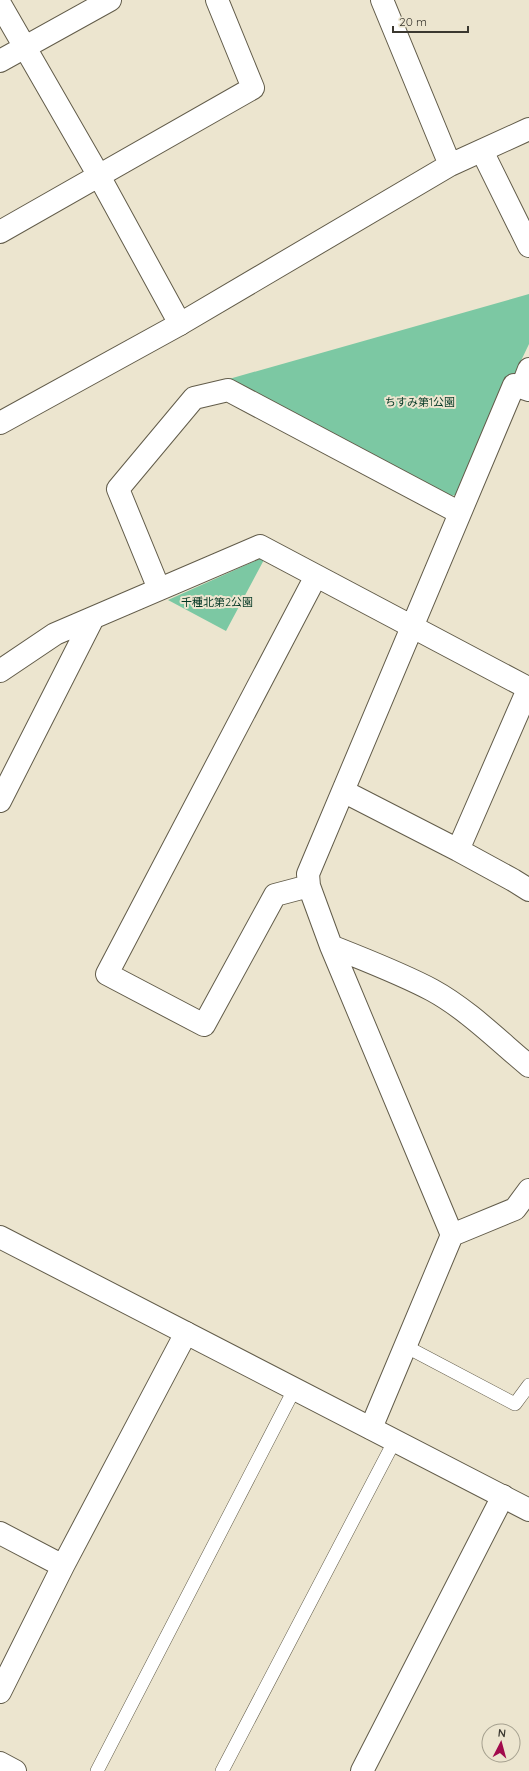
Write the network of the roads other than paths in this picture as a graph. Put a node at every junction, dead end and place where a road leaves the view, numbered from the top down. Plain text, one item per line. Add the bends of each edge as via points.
1 (110, 0) edge
2 (217, 0) edge
3 (382, 0) edge
4 (0, 4) edge
5 (24, 47) junction
6 (0, 61) edge
7 (529, 130) edge
8 (482, 151) junction
9 (450, 166) junction
10 (99, 176) junction
11 (0, 232) edge
12 (529, 246) edge
13 (180, 324) junction
14 (527, 382) edge
15 (0, 423) edge
16 (460, 513) junction
17 (316, 576) junction
18 (159, 589) junction
19 (93, 618) junction
20 (412, 626) junction
21 (0, 670) edge
22 (529, 688) edge
23 (521, 730) edge
24 (343, 791) junction
25 (0, 801) edge
26 (458, 850) junction
27 (309, 886) junction
28 (529, 890) edge
29 (331, 946) junction
30 (529, 1066) edge
31 (529, 1190) edge
32 (452, 1235) junction
33 (0, 1237) edge
34 (186, 1333) junction
35 (405, 1346) junction
36 (529, 1385) edge
37 (294, 1388) junction
38 (371, 1428) junction
39 (395, 1440) junction
40 (503, 1496) junction
41 (529, 1510) edge
42 (0, 1533) edge
43 (63, 1566) junction
44 (0, 1692) edge
45 (0, 1763) edge
46 (15, 1771) edge
47 (97, 1771) edge
48 (222, 1771) edge
49 (362, 1771) edge

1 - 5 street
2 - 10 street via 253,88
3 - 9 street
4 - 5 street
5 - 6 street
5 - 10 street
7 - 8 street
8 - 9 street
8 - 12 street
9 - 13 street
10 - 11 street
10 - 13 street
13 - 15 street
14 - 16 street via 514,385
16 - 18 street via 228,390 194,398 118,489
16 - 20 street
17 - 18 street via 260,546
17 - 20 street
17 - 27 street via 107,974 204,1025 275,895
18 - 19 street
19 - 21 street via 55,634
19 - 25 street
20 - 22 street
20 - 24 street
22 - 23 street
23 - 26 street
24 - 26 street
24 - 27 street via 308,874
26 - 28 street
27 - 29 street
29 - 30 street via 432,990 456,1006
29 - 32 street
31 - 32 street via 515,1209
32 - 35 street
33 - 34 street
34 - 37 street
34 - 43 street
35 - 36 lane via 515,1404
35 - 38 street
37 - 38 street
37 - 47 lane
38 - 39 street
39 - 40 street
39 - 48 lane
40 - 41 street
40 - 49 street
42 - 43 street
43 - 44 street
45 - 46 street

